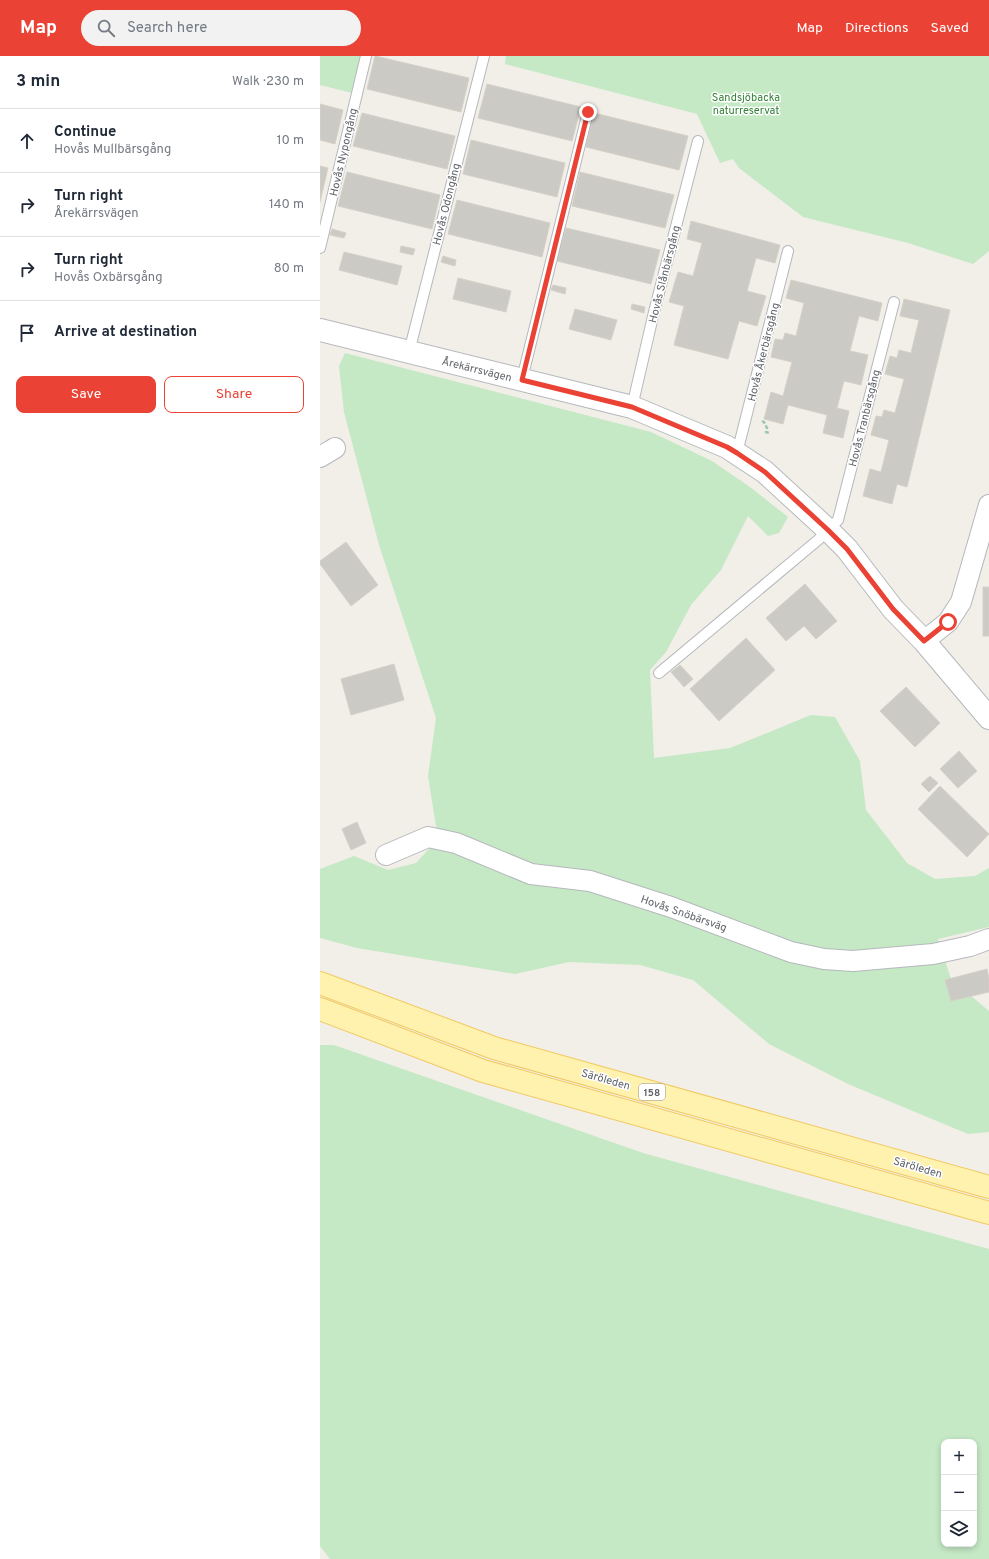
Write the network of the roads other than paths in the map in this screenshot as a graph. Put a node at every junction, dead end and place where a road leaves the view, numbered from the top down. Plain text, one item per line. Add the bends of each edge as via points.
1 (366, 56) edge
2 (484, 56) edge
3 (588, 112) dead end
4 (698, 141) dead end
5 (320, 248) edge
6 (788, 251) dead end
7 (894, 302) dead end
8 (320, 330) edge
9 (409, 352) junction
10 (522, 380) junction
11 (632, 407) junction
12 (737, 453) junction
13 (989, 506) edge
14 (828, 530) junction
15 (983, 541) edge
16 (924, 641) junction
17 (659, 673) dead end
18 (989, 718) edge
19 (386, 855) dead end
20 (989, 939) edge
21 (320, 983) edge
22 (320, 1009) edge
23 (989, 1187) edge
24 (989, 1213) edge

1 - 5 lane, Hovås Nypongång
2 - 9 lane, Hovås Odongång
3 - 10 lane
4 - 11 lane, Hovås Slånbärsgång
6 - 12 lane, Hovås Åkerbärsgång
7 - 14 lane, Hovås Tranbärsgång via 838,520
8 - 9 street, Årekärrsvägen
9 - 10 street, Årekärrsvägen
10 - 11 street, Årekärrsvägen
11 - 12 street, Årekärrsvägen
12 - 14 street, Årekärrsvägen via 765,472
13 - 15 street
14 - 16 street, Årekärrsvägen via 847,549 893,609
14 - 17 lane, Hovås Tranbärsgång
15 - 16 street via 961,602 948,622
16 - 18 street, Årekärrsvägen
19 - 20 street, Hovås Snöbärsväg via 428,837 456,843 531,874 590,881 671,906 792,952 824,959 854,961 933,954
21 - 23 main road, Säröleden / 158 via 494,1048
22 - 24 main road, 158 via 483,1071

